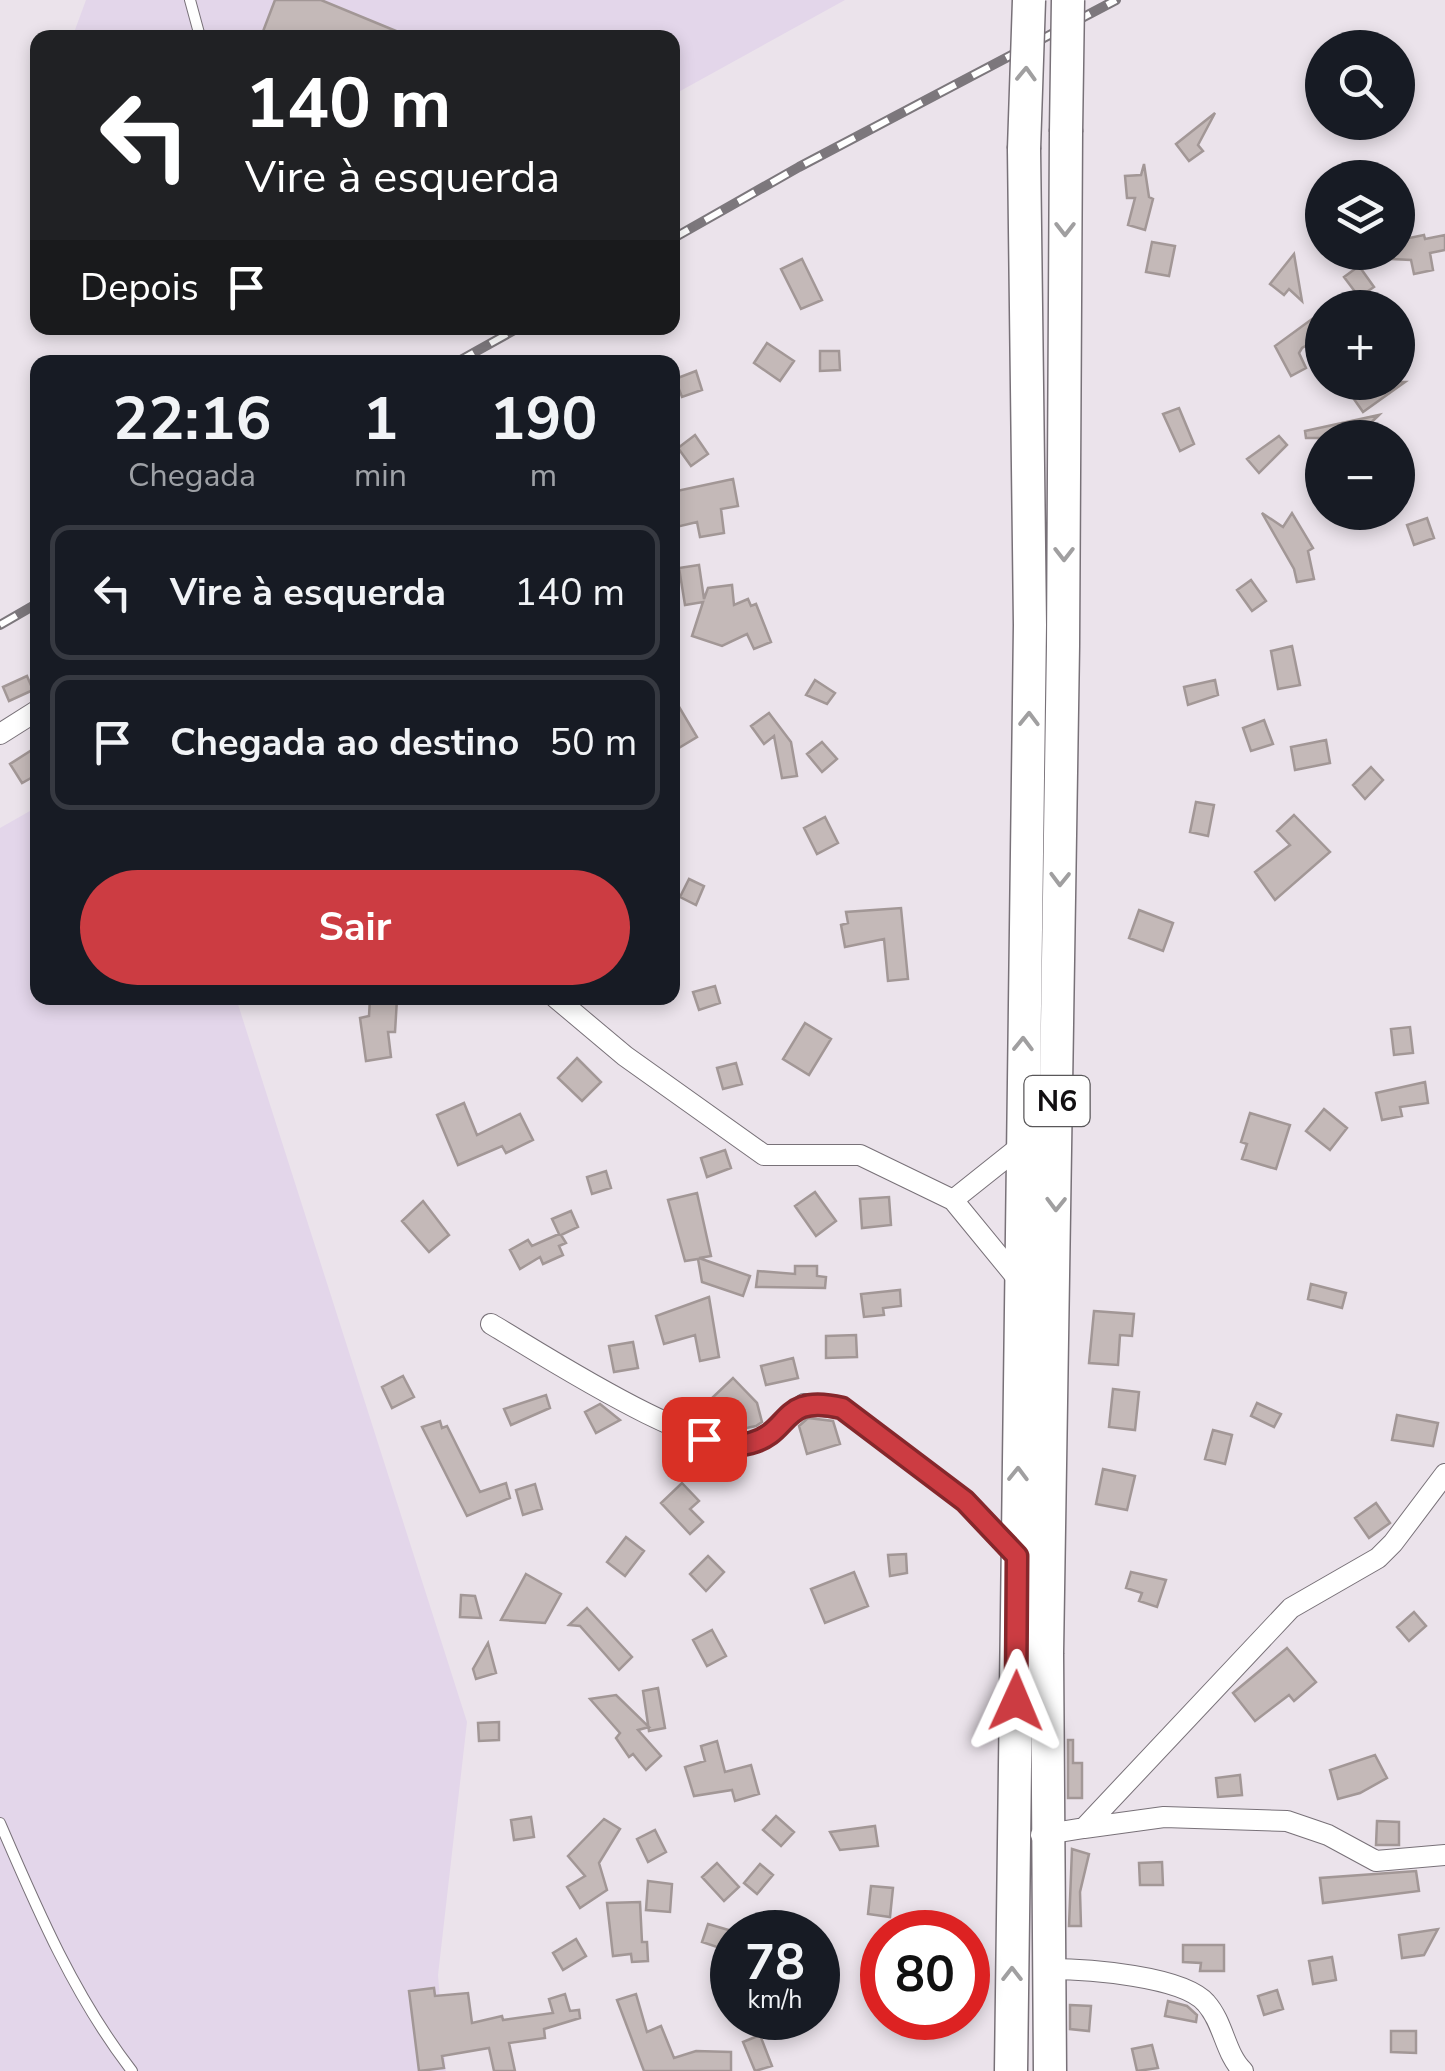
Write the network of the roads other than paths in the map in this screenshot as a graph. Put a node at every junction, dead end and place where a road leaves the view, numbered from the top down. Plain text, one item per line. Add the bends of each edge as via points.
1 (190, 0) edge
2 (1028, 0) edge
3 (1068, 0) edge
4 (201, 30) edge
5 (30, 715) edge
6 (0, 734) edge
7 (564, 1005) edge
8 (1022, 1145) junction
9 (953, 1200) junction
10 (1022, 1284) junction
11 (491, 1324) dead end
12 (1445, 1474) edge
13 (1017, 1556) junction
14 (0, 1823) edge
15 (1084, 1828) junction
16 (1048, 1833) junction
17 (1011, 1840) junction
18 (1445, 1855) edge
19 (1050, 1968) junction
20 (132, 2071) edge
21 (1011, 2071) edge
22 (1050, 2071) edge
23 (1243, 2071) edge

1 - 4 lane
8 -> 2 highway, N6, bridge via 1030,625
3 -> 16 highway, N6, bridge
5 - 6 street
7 - 9 street via 764,1155 860,1156
8 - 9 street
8 - 10 highway, N6
9 - 10 street
13 -> 10 highway, N6
11 - 13 street via 623,1401 732,1446 755,1442 804,1404 842,1408 965,1501
12 - 15 street via 1378,1558 1291,1608
13 - 17 highway, N6
14 - 20 lane via 98,2027
15 - 16 street
15 - 18 street via 1164,1818 1287,1820 1376,1861
16 - 17 street
16 - 19 highway, N6
21 -> 17 highway, N6
19 - 22 highway, N6
19 - 23 street via 1186,1988 1221,2024

